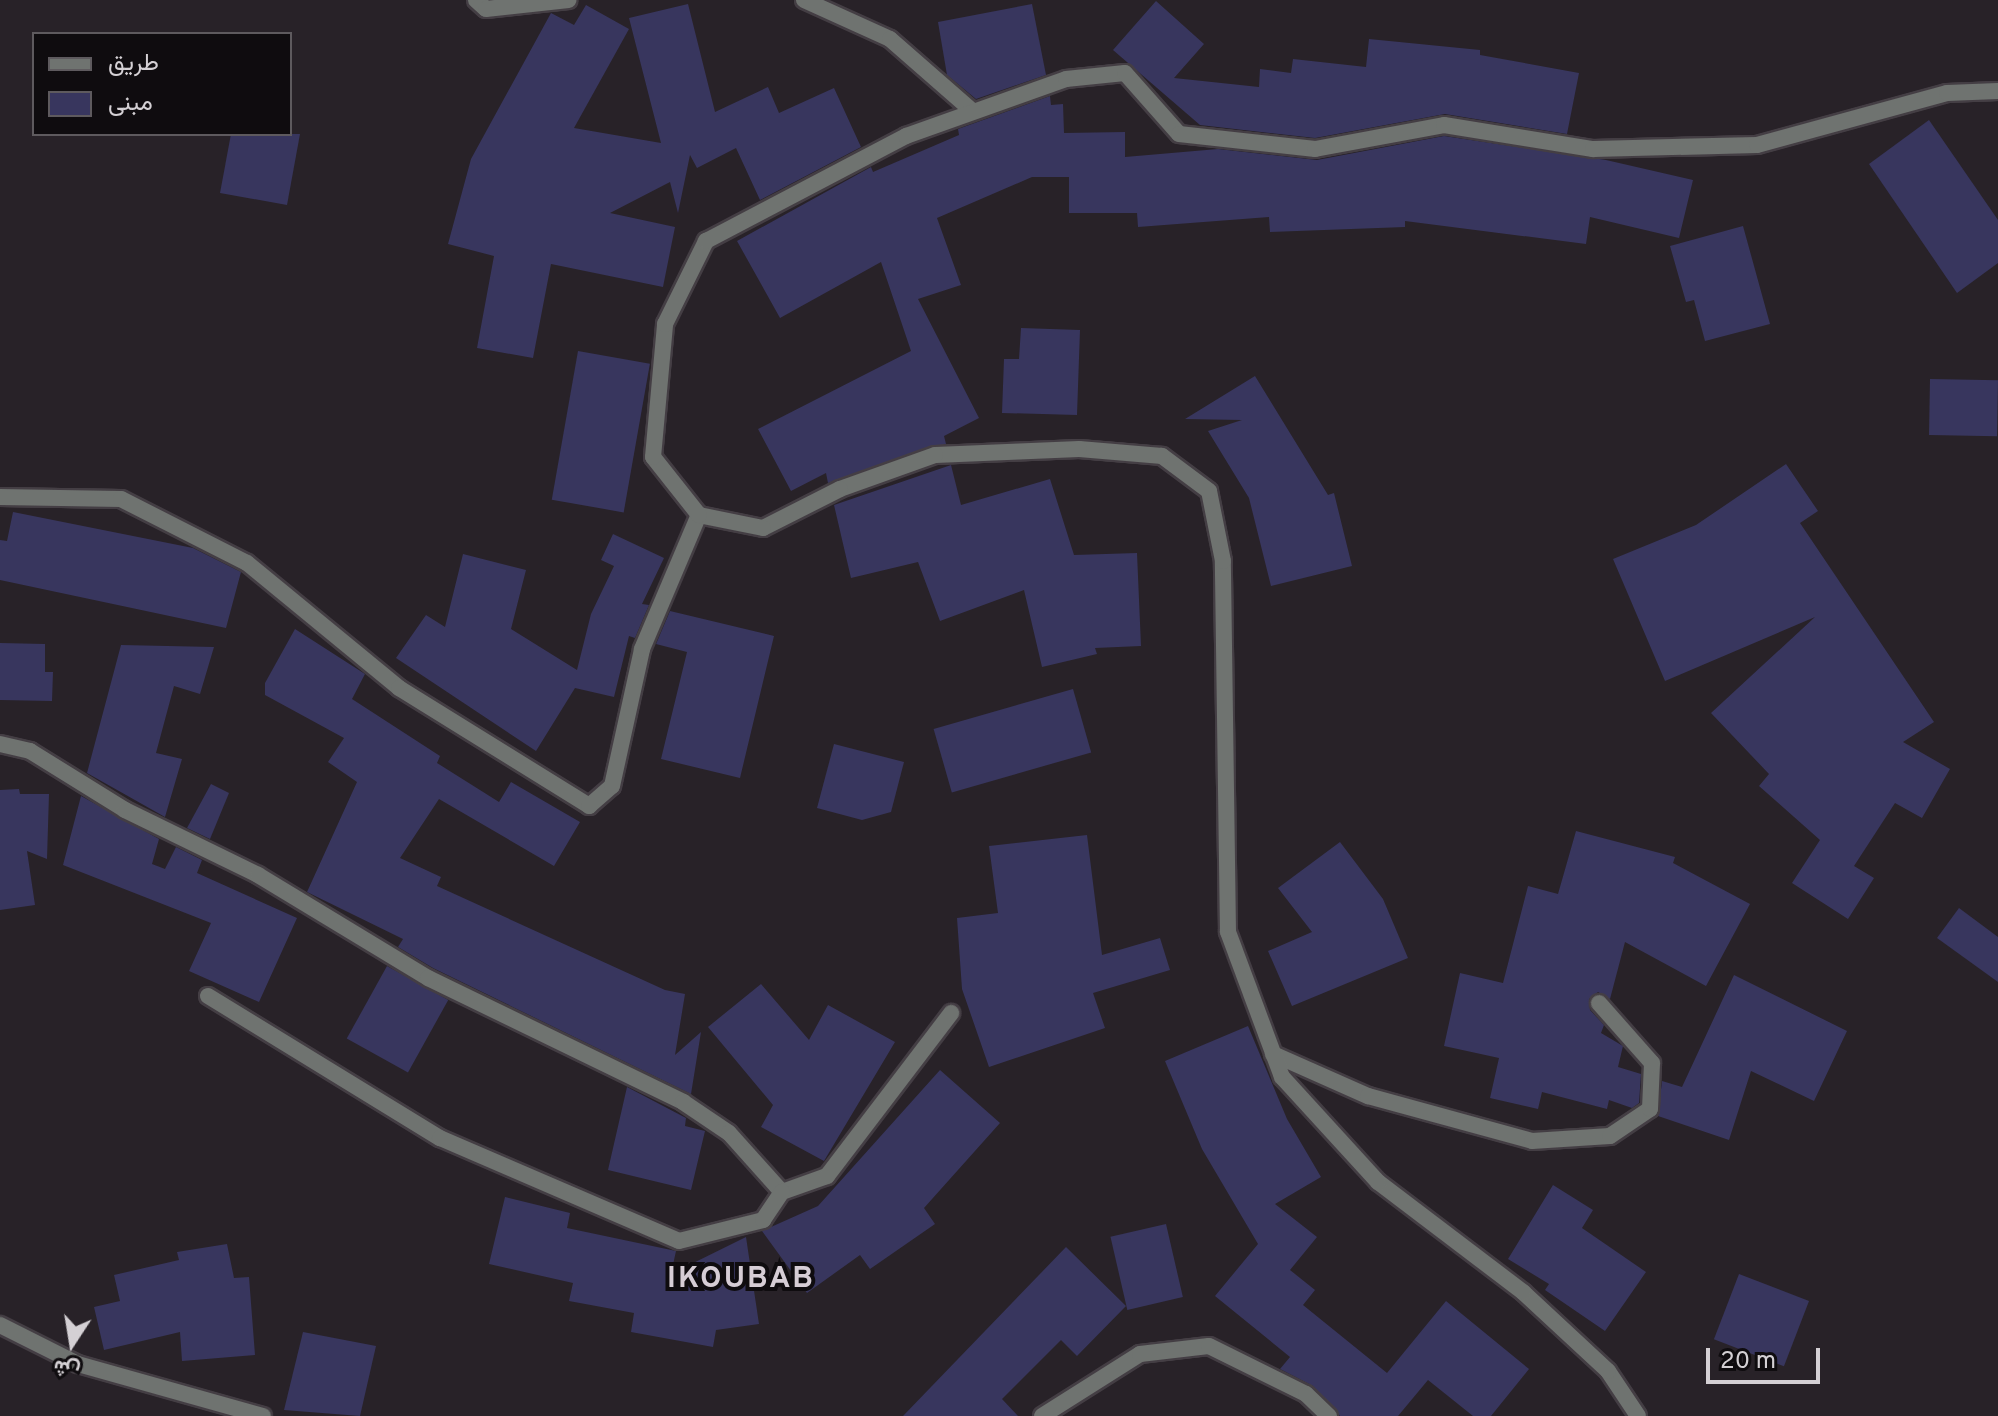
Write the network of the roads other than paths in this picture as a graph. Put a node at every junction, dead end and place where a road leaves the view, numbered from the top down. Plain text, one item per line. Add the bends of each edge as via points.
1 (476, 0) edge
2 (569, 0) edge
3 (804, 0) edge
4 (1998, 91) edge
5 (970, 109) junction
6 (0, 497) edge
7 (699, 515) junction
8 (0, 744) edge
9 (208, 996) dead end
10 (1599, 1003) dead end
11 (951, 1013) dead end
12 (1273, 1054) junction
13 (782, 1192) junction
14 (0, 1325) edge
15 (263, 1416) edge
16 (1042, 1416) edge
17 (1329, 1416) edge
18 (1638, 1416) edge

1 - 2 street via 486,9
3 - 5 street via 890,39
4 - 5 street via 1947,93 1757,145 1593,149 1444,125 1315,149 1179,134 1125,73 1066,79
5 - 7 street via 815,180 706,241 665,324 653,457
6 - 7 street via 121,499 247,563 399,688 589,806 612,786 642,649
7 - 12 street via 763,528 840,489 935,455 1079,449 1162,456 1209,491 1223,561 1228,932
8 - 13 street via 30,751 125,810 258,875 428,978 683,1102 729,1133
9 - 13 street via 440,1138 679,1241 763,1220
10 - 12 street via 1652,1063 1650,1109 1610,1136 1532,1141 1368,1096
11 - 13 street via 827,1176
12 - 18 street via 1282,1077 1378,1182 1523,1292 1608,1371
14 - 15 street via 78,1364
16 - 17 street via 1140,1354 1209,1346 1306,1394

